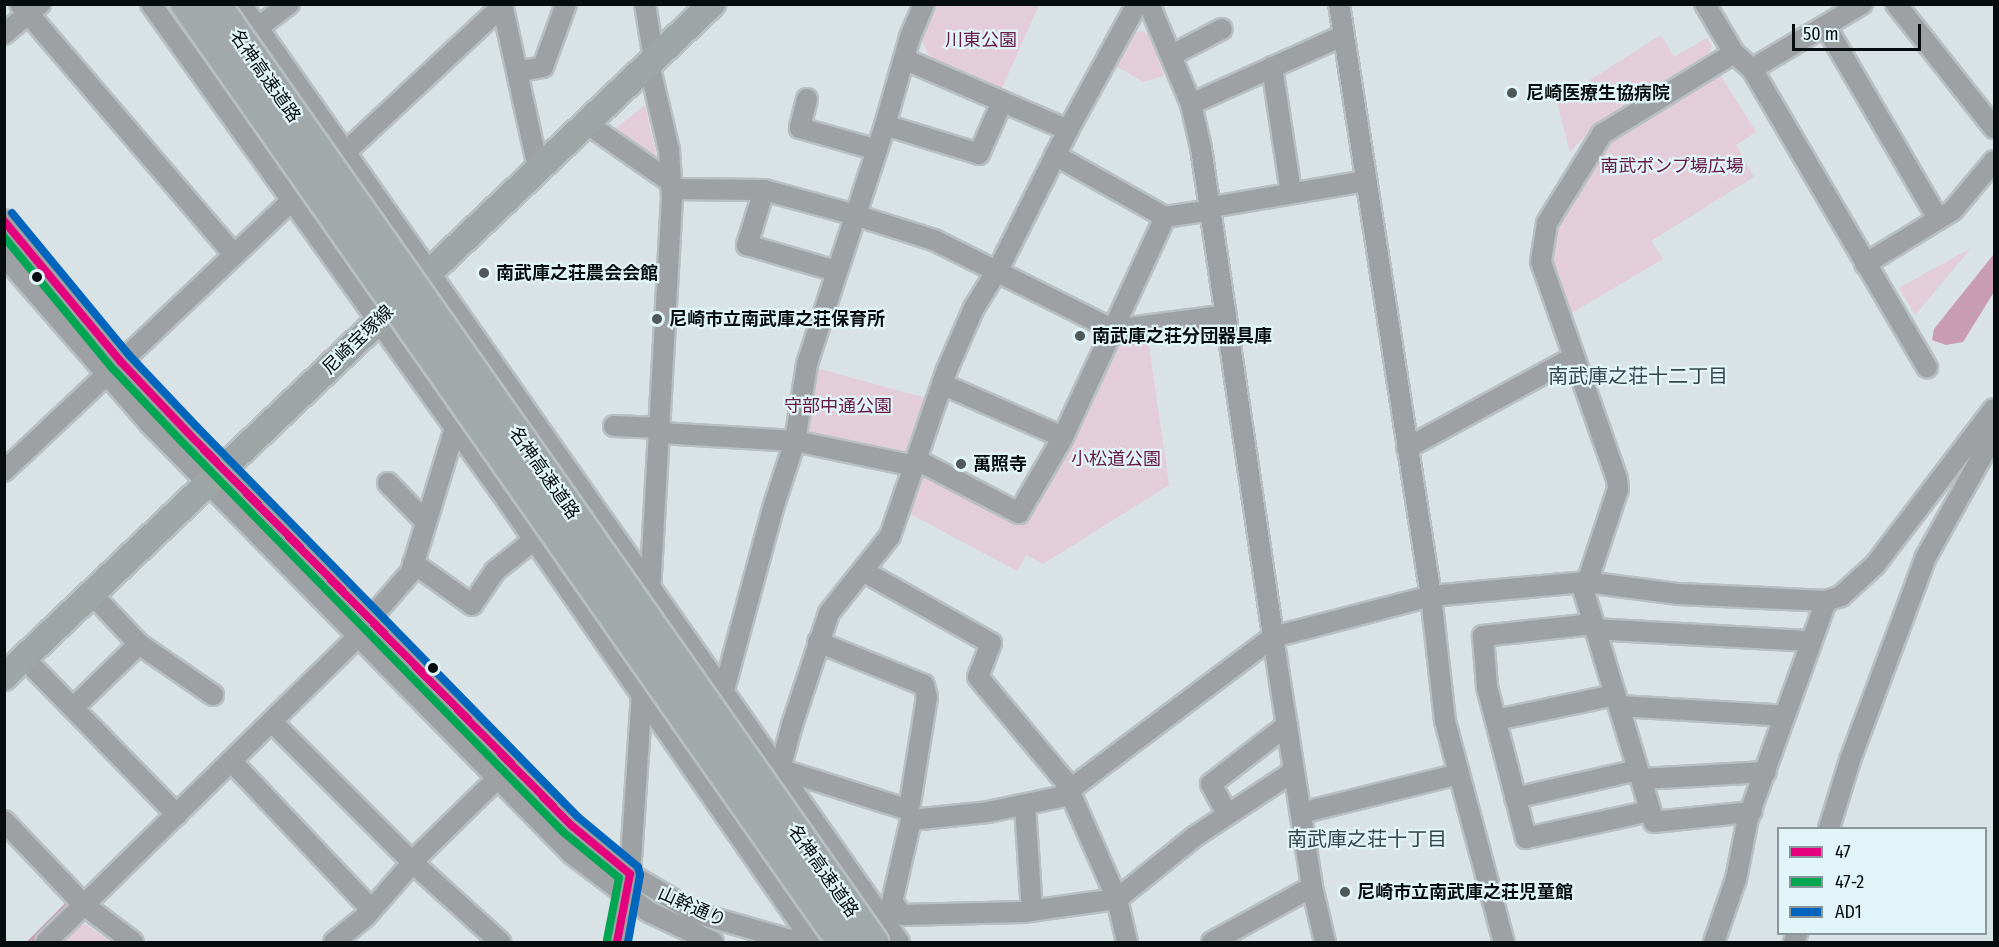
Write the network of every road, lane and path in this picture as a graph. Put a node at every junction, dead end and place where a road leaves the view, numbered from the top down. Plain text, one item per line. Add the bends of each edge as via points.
1 (151, 4) edge
2 (186, 4) edge
3 (215, 4) edge
4 (241, 4) edge
5 (289, 4) edge
6 (566, 4) edge
7 (645, 4) edge
8 (712, 4) edge
9 (924, 4) edge
10 (1137, 4) edge
11 (1149, 4) edge
12 (1339, 4) edge
13 (1705, 4) edge
14 (1862, 4) edge
15 (1896, 4) edge
16 (502, 5) edge
17 (30, 8) edge
18 (1826, 27) junction
19 (258, 28) junction
20 (1222, 29) dead end
21 (4, 34) edge
22 (1342, 36) junction
23 (1734, 53) junction
24 (1172, 55) junction
25 (904, 59) junction
26 (651, 61) junction
27 (1272, 67) junction
28 (1752, 69) junction
29 (199, 72) junction
30 (517, 72) junction
31 (807, 99) dead end
32 (1002, 102) junction
33 (1191, 104) junction
34 (586, 123) junction
35 (885, 125) junction
36 (1995, 128) edge
37 (1068, 130) junction
38 (877, 150) junction
39 (346, 152) junction
40 (1055, 155) junction
41 (1995, 161) edge
42 (538, 168) junction
43 (1365, 181) junction
44 (671, 185) junction
45 (764, 190) junction
46 (1291, 193) junction
47 (292, 201) junction
48 (1212, 208) junction
49 (855, 214) junction
50 (1165, 217) junction
51 (1938, 219) junction
52 (4, 220) edge
53 (234, 255) junction
54 (4, 256) edge
55 (1864, 264) junction
56 (430, 271) junction
57 (836, 271) junction
58 (994, 273) junction
59 (1226, 315) junction
60 (379, 320) junction
61 (1114, 330) junction
62 (1572, 358) junction
63 (121, 362) junction
64 (1927, 368) dead end
65 (502, 375) junction
66 (105, 376) junction
67 (942, 384) junction
68 (1995, 409) edge
69 (451, 422) junction
70 (614, 426) dead end
71 (662, 430) junction
72 (1995, 435) edge
73 (1064, 437) junction
74 (795, 441) junction
75 (1407, 448) junction
76 (916, 463) junction
77 (4, 471) edge
78 (216, 475) junction
79 (388, 483) dead end
80 (425, 521) junction
81 (534, 540) junction
82 (413, 563) junction
83 (863, 571) junction
84 (651, 578) junction
85 (1586, 582) junction
86 (92, 594) junction
87 (1431, 596) junction
88 (1826, 601) junction
89 (371, 618) junction
90 (1594, 627) junction
91 (359, 636) junction
92 (1273, 637) junction
93 (1810, 641) junction
94 (818, 642) junction
95 (139, 644) junction
96 (24, 658) junction
97 (4, 677) edge
98 (724, 690) junction
99 (213, 695) dead end
100 (642, 697) junction
101 (1617, 700) junction
102 (73, 708) junction
103 (1785, 716) junction
104 (1496, 720) junction
105 (272, 722) junction
106 (1287, 725) junction
107 (231, 761) junction
108 (780, 770) junction
109 (1294, 771) junction
110 (1766, 772) junction
111 (1459, 774) junction
112 (1640, 775) junction
113 (498, 778) junction
114 (1070, 791) junction
115 (1515, 798) junction
116 (1025, 806) junction
117 (1650, 811) junction
118 (1751, 812) junction
119 (1301, 813) junction
120 (1227, 814) junction
121 (177, 815) junction
122 (910, 815) junction
123 (1829, 827) edge
124 (7, 830) edge
125 (413, 862) junction
126 (630, 874) junction
127 (1312, 887) junction
128 (626, 897) junction
129 (1117, 899) junction
130 (84, 905) junction
131 (370, 908) junction
132 (1032, 911) junction
133 (885, 924) edge
134 (343, 940) edge
135 (46, 942) edge
136 (133, 942) edge
137 (500, 942) edge
138 (618, 942) edge
139 (713, 942) edge
140 (797, 942) edge
141 (813, 942) edge
142 (842, 942) edge
143 (899, 942) edge
144 (1127, 942) edge
145 (1212, 942) edge
146 (1325, 942) edge
147 (1504, 942) edge
148 (1714, 942) edge

1 - 29 street
2 - 142 highway, 名神高速道路, bridge
3 - 133 highway, 名神高速道路, bridge
4 - 19 street
5 - 19 street
6 - 30 street via 543,67
7 - 26 street
8 - 26 main road, 尼崎宝塚線
9 - 25 street
10 - 37 street
11 - 24 street
12 - 22 street
13 - 23 street
14 - 18 street
15 - 36 street
16 - 30 street
16 - 39 street
17 - 21 street
17 - 53 street
18 - 28 street
18 - 51 street
19 - 29 street
19 - 39 street
20 - 24 street
22 - 27 street
22 - 43 street
23 - 28 street
23 - 62 street via 1602,134 1558,201 1541,241 1541,262
24 - 33 street
25 - 32 street
25 - 35 street
26 - 34 main road, 尼崎宝塚線
26 - 44 street
27 - 33 street
27 - 46 street
28 - 55 street
29 - 47 street
30 - 42 street
31 - 38 street via 800,128
32 - 35 street via 980,154
32 - 37 street
33 - 48 street
34 - 42 main road, 尼崎宝塚線
34 - 44 street
35 - 38 street
37 - 40 street
38 - 49 street
39 - 47 street
39 - 56 street
40 - 50 street
40 - 58 street
41 - 51 street via 1953,210
42 - 56 main road, 尼崎宝塚線
43 - 46 street
43 - 75 street
44 - 45 street
44 - 71 street
45 - 49 street
45 - 57 street via 747,245
46 - 48 street
47 - 53 street
47 - 60 street
48 - 50 street
48 - 59 street
49 - 57 street
49 - 58 street via 934,240
50 - 61 street
51 - 55 street
52 - 63 street, 山幹通り
53 - 63 street
54 - 66 street, 山幹通り
55 - 64 street
56 - 60 main road, 尼崎宝塚線
56 - 65 street
57 - 74 street via 807,364
58 - 61 street
58 - 67 street via 974,308
59 - 61 street
59 - 92 street
60 - 69 street
60 - 78 main road, 尼崎宝塚線
61 - 73 street
62 - 75 street
62 - 85 street via 1618,489
63 - 78 street, 山幹通り
65 - 69 street
65 - 84 street
66 - 77 street
66 - 78 street, 山幹通り
67 - 73 street
67 - 76 street
68 - 88 street via 1875,565 1841,596
69 - 80 street
69 - 81 street
70 - 71 street
71 - 74 street
71 - 84 street
72 - 123 street via 1926,557 1850,760
73 - 76 street via 1019,513
74 - 76 street
74 - 98 street via 772,508
75 - 87 street
76 - 83 street via 890,536
78 - 86 main road, 尼崎宝塚線
78 - 89 street, 山幹通り
78 - 91 street, 山幹通り
79 - 80 street
80 - 82 street
81 - 82 street via 495,571 472,605
81 - 100 street
82 - 89 street via 411,572
83 - 94 street via 840,595
83 - 114 street via 991,643 978,677
84 - 98 street
84 - 100 street
85 - 87 street
85 - 88 street via 1679,594
85 - 90 street via 1584,592
86 - 95 street
86 - 96 main road, 尼崎宝塚線
87 - 92 street
87 - 111 street via 1445,721
88 - 93 street
89 - 126 street, 山幹通り via 571,825
90 - 93 street
90 - 101 street
90 - 104 street via 1483,636 1486,687
91 - 105 street
91 - 113 street, 山幹通り
92 - 106 street
92 - 114 street
93 - 103 street
94 - 108 street
94 - 122 street via 924,685 927,697
95 - 99 street
95 - 102 street
96 - 97 main road, 尼崎宝塚線
96 - 102 street
98 - 108 street
100 - 126 street
100 - 141 street
101 - 103 street
101 - 104 street
101 - 112 street
102 - 121 street
103 - 110 street
104 - 115 street
105 - 107 street
105 - 125 street
106 - 109 street
106 - 120 street via 1211,784
107 - 121 street
107 - 131 street
108 - 122 street
108 - 133 street
109 - 119 street
109 - 120 street
110 - 112 street
110 - 118 street
111 - 119 street
111 - 147 street
112 - 115 street
112 - 117 street
113 - 125 street
113 - 128 street, 山幹通り via 572,854
114 - 116 street
114 - 129 street
115 - 117 street via 1526,838
116 - 122 street
116 - 132 street
117 - 118 street via 1654,822
118 - 148 street via 1736,879
119 - 127 street
120 - 129 street
121 - 130 street
122 - 133 street
124 - 130 street
125 - 131 street
125 - 137 street
126 - 128 street
126 - 140 street, 山幹通り via 715,920
127 - 145 street
127 - 146 street
128 - 138 street
128 - 139 street, 山幹通り via 669,924
129 - 132 street
129 - 144 street
130 - 135 street
130 - 136 street
131 - 134 street
132 - 133 street via 902,915
133 - 143 street

